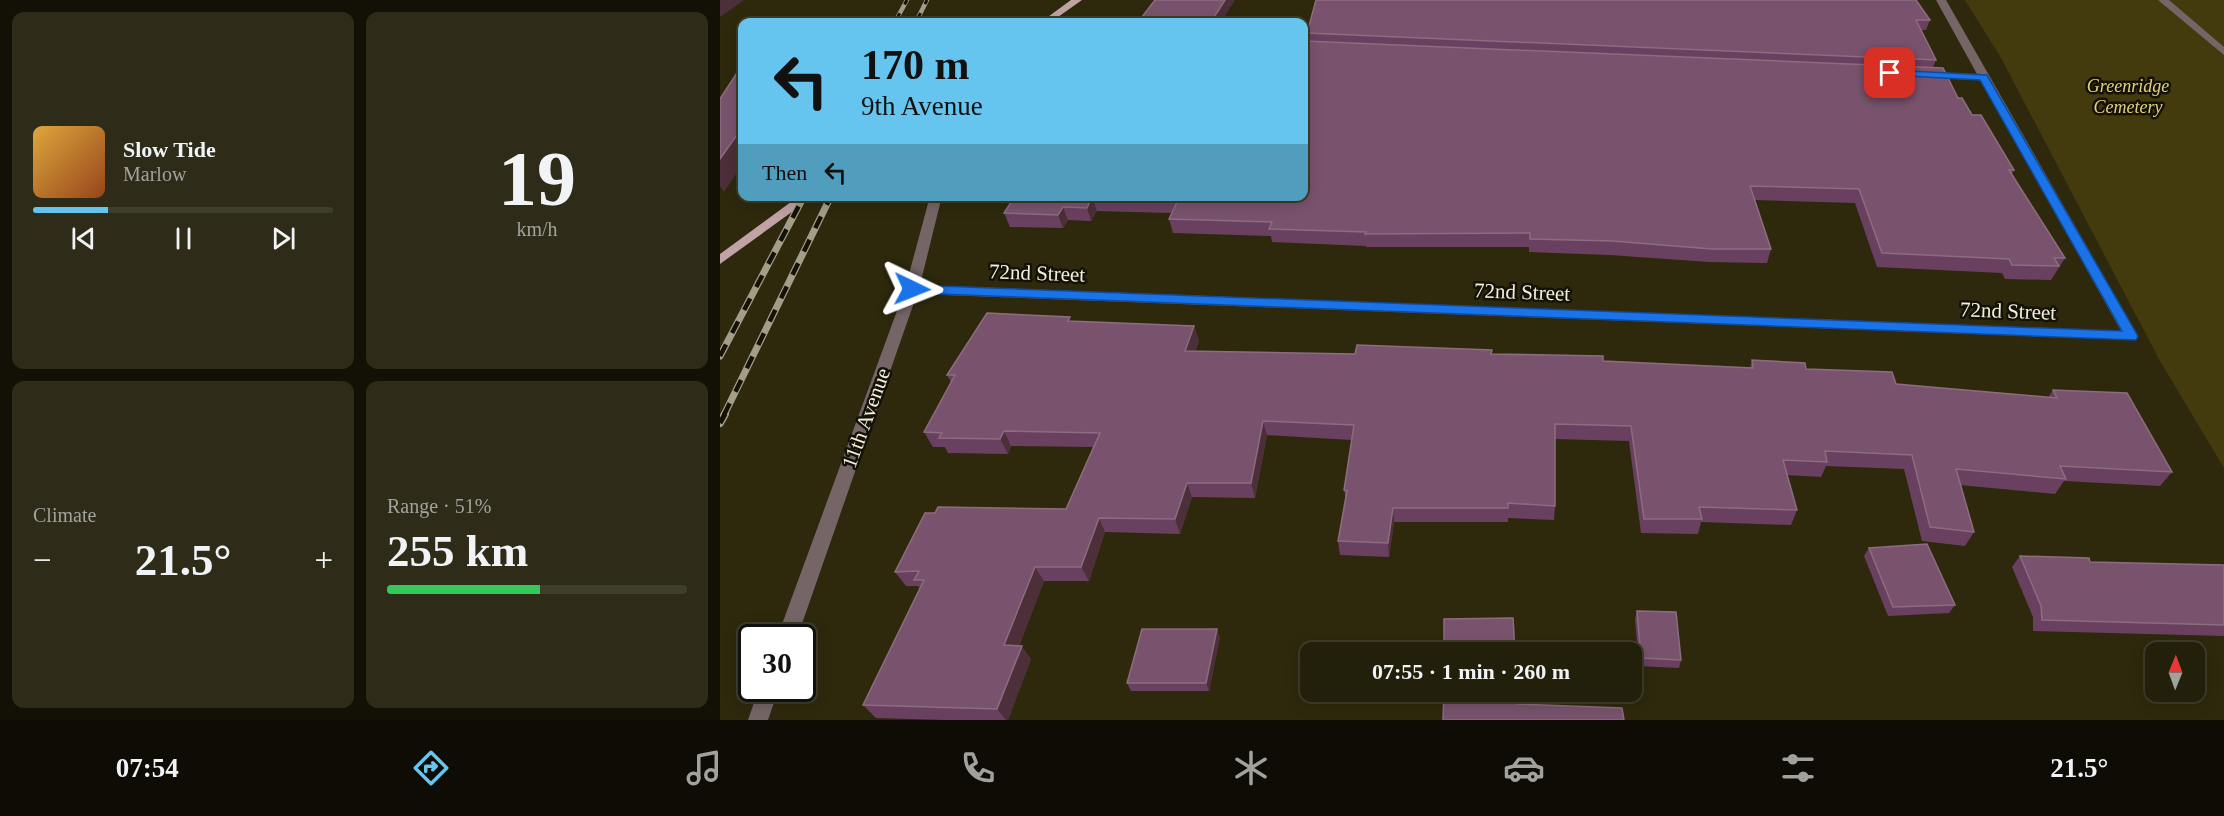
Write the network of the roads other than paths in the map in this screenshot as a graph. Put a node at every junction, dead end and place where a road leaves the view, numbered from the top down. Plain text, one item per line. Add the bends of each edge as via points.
1 (1077, 0) edge
2 (1941, 0) edge
3 (2163, 0) edge
4 (1051, 18) edge
5 (2224, 52) edge
6 (1912, 74) edge
7 (1984, 77) junction
8 (801, 201) edge
9 (935, 201) edge
10 (720, 260) edge
11 (912, 289) junction
12 (792, 624) edge
13 (764, 702) edge
14 (758, 720) edge

1 - 4 main road
2 - 7 street
3 - 5 street
6 - 7 street
7 - 11 street, 72nd Street via 2131,336
8 - 10 main road
9 - 11 street, 11th Avenue
11 - 12 street, 11th Avenue
13 - 14 street

